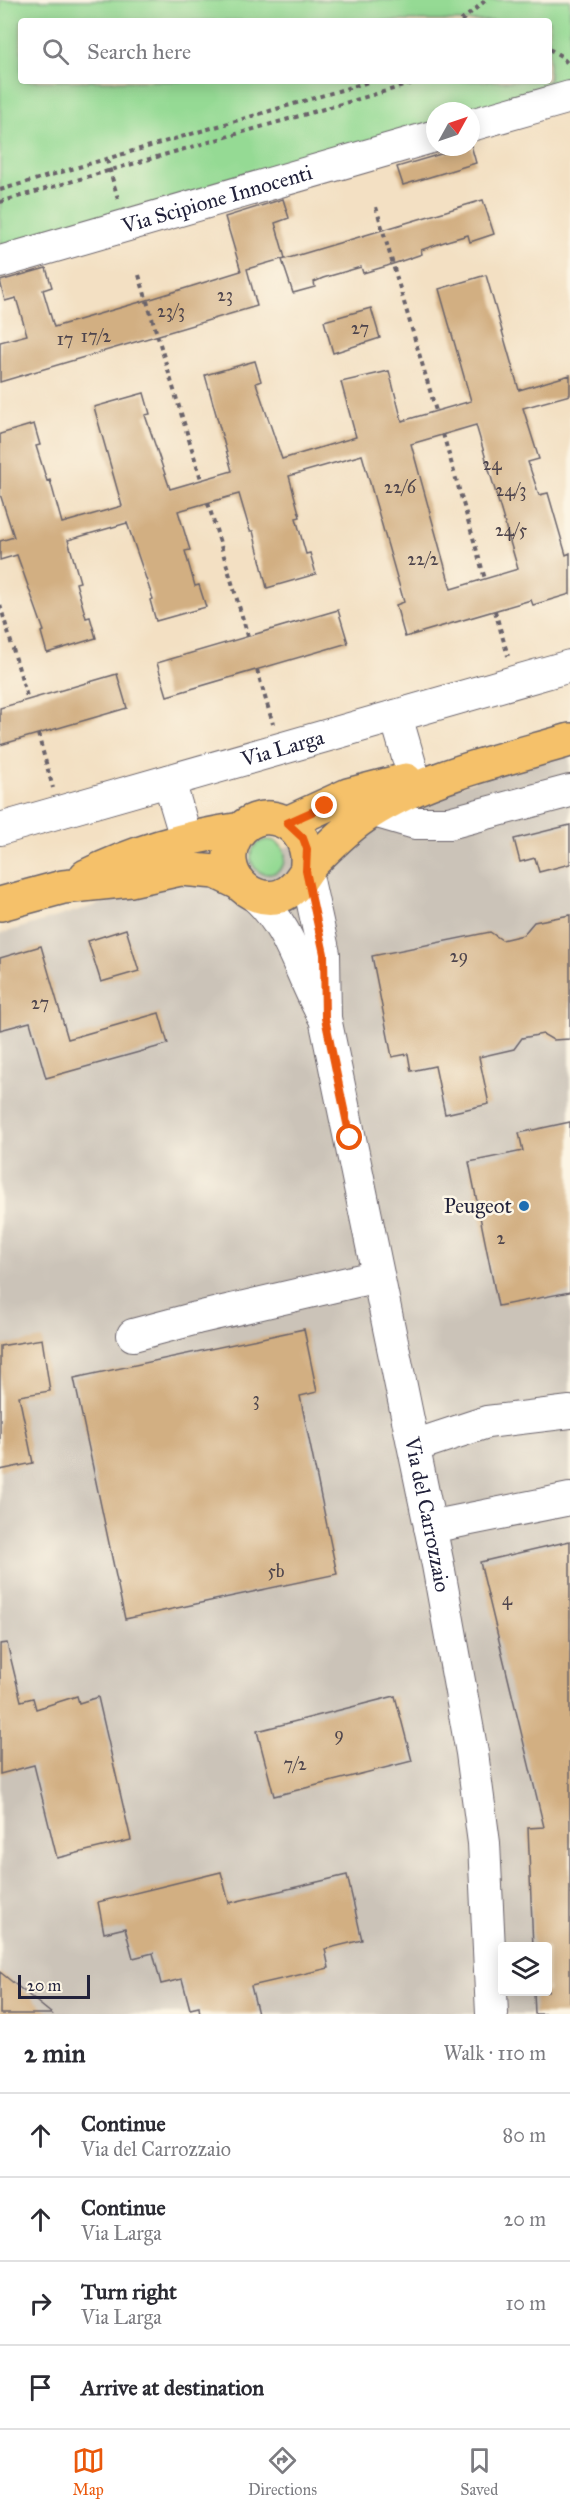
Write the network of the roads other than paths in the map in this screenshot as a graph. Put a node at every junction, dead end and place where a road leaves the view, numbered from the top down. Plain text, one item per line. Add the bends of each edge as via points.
1 (570, 97) edge
2 (480, 122) edge
3 (426, 139) edge
4 (0, 262) edge
5 (570, 666) edge
6 (396, 716) junction
7 (570, 740) edge
8 (458, 773) junction
9 (414, 778) junction
10 (169, 781) junction
11 (570, 791) edge
12 (374, 811) junction
13 (287, 823) junction
14 (0, 829) edge
15 (241, 830) junction
16 (186, 838) junction
17 (306, 871) junction
18 (63, 887) junction
19 (246, 889) junction
20 (0, 904) edge
21 (325, 1018) junction
22 (378, 1276) junction
23 (133, 1335) dead end
24 (570, 1412) edge
25 (414, 1446) junction
26 (570, 1499) edge
27 (430, 1527) junction
28 (492, 2014) edge

1 - 2 street
3 - 4 street, Via Scipione Innocenti
5 - 6 street, Via Larga
6 - 9 street
6 - 10 street, Via Larga
7 - 8 main road
8 - 9 main road
8 - 12 main road
9 - 13 main road via 348,795
10 - 14 street, Via Larga
10 - 16 street
11 - 12 street via 449,823 415,824
12 - 17 main road via 340,835
13 - 15 main road via 268,818
13 - 17 main road via 303,838
15 - 16 main road
15 - 19 main road via 230,850 232,873
16 - 18 main road via 141,851
17 - 19 main road via 300,882 284,893 266,897
17 - 21 street, Via del Carrozzaio via 324,954
18 - 19 main road via 131,880 181,869 216,872
18 - 20 main road
19 - 21 street, Via del Carrozzaio via 268,906 279,921
21 - 22 street, Via del Carrozzaio
22 - 23 street
22 - 25 street, Via del Carrozzaio
24 - 25 street via 487,1422
25 - 27 street, Via del Carrozzaio
26 - 27 street
27 - 28 street, Via del Carrozzaio via 472,1753 484,1844

